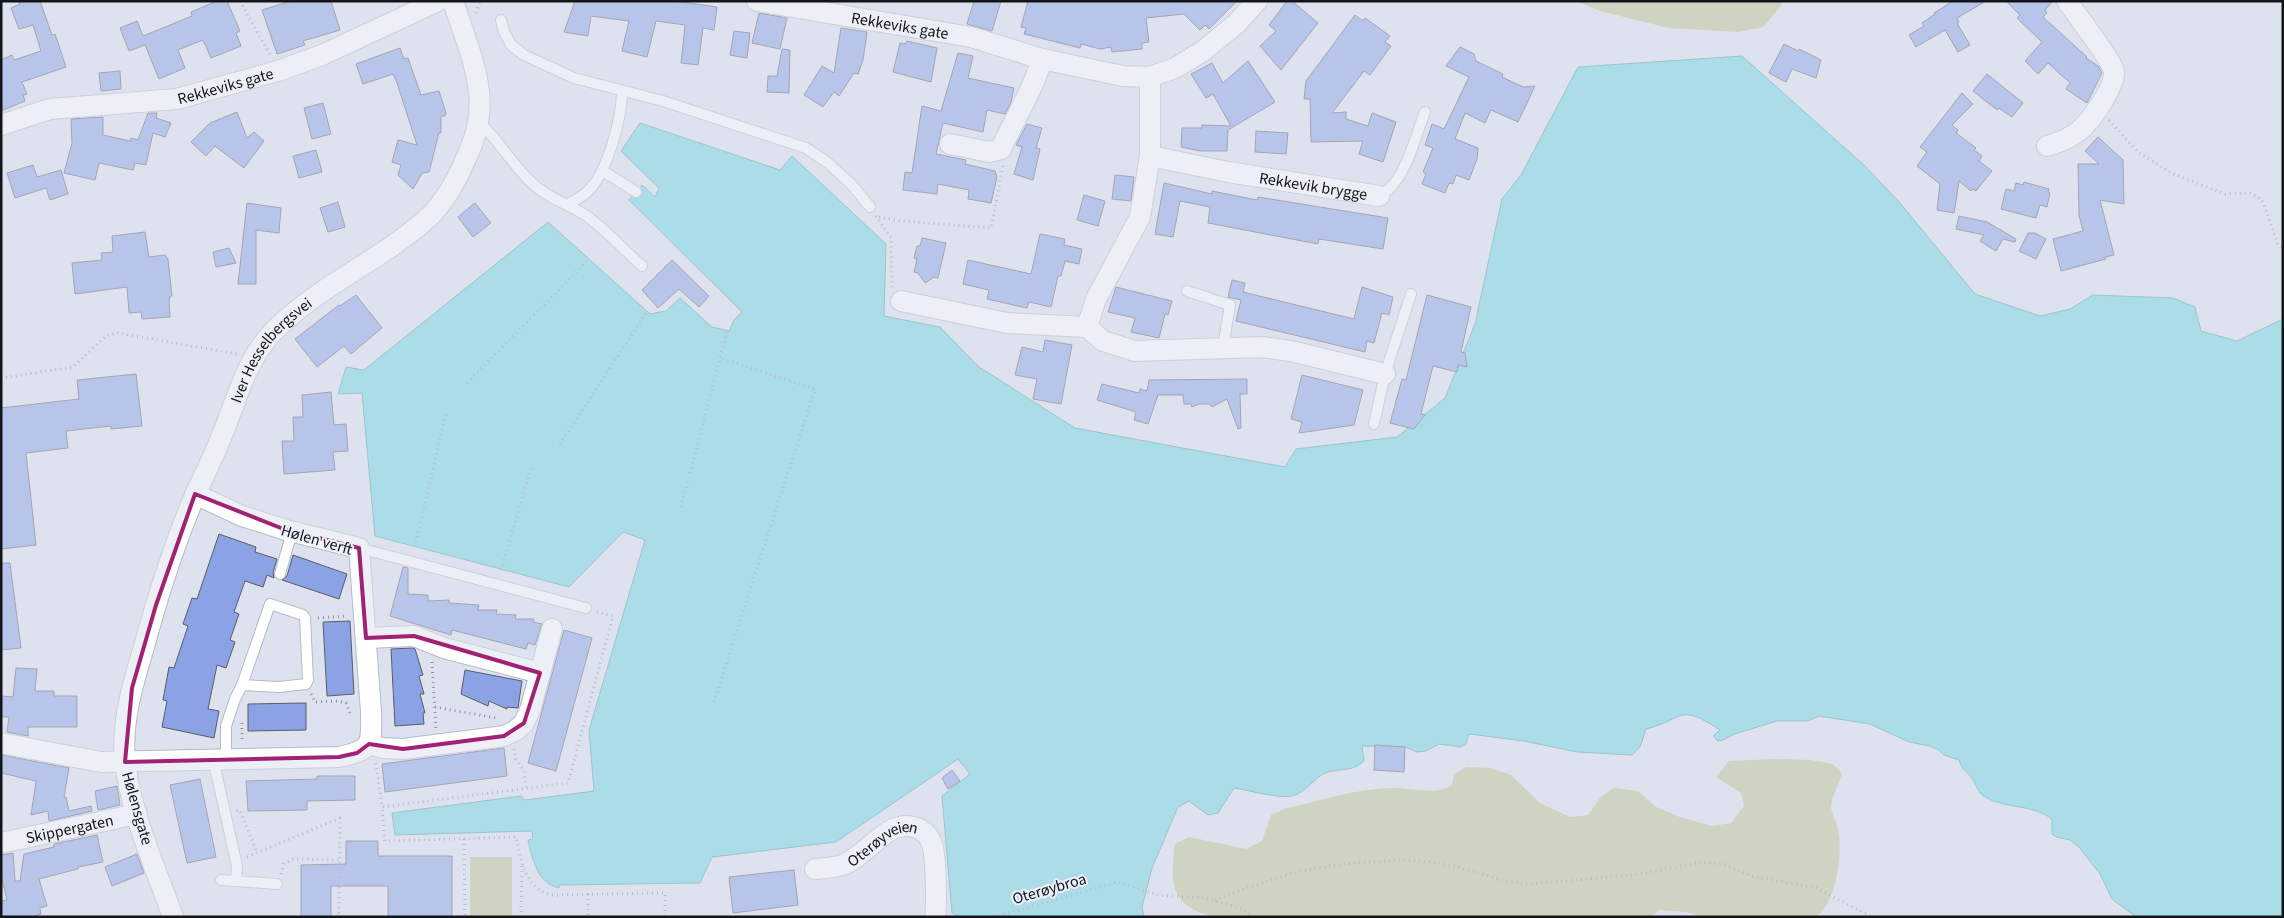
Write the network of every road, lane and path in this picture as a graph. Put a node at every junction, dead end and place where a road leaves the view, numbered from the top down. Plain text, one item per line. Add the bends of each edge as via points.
1 (240, 1) edge
2 (438, 1) edge
3 (452, 1) edge
4 (757, 1) edge
5 (1257, 1) edge
6 (2067, 1) edge
7 (501, 20) dead end
8 (1042, 59) junction
9 (278, 71) junction
10 (1150, 77) junction
11 (622, 91) junction
12 (2098, 107) junction
13 (1425, 112) dead end
14 (479, 122) junction
15 (1, 125) edge
16 (950, 144) dead end
17 (2047, 146) dead end
18 (1001, 148) junction
19 (1150, 156) junction
20 (603, 171) junction
21 (636, 192) dead end
22 (1379, 196) joint
23 (568, 204) junction
24 (873, 212) junction
25 (2283, 248) edge
26 (589, 259) dead end
27 (642, 266) dead end
28 (1188, 291) dead end
29 (1411, 294) dead end
30 (901, 301) joint
31 (648, 312) dead end
32 (1087, 327) junction
33 (727, 331) dead end
34 (1223, 348) junction
35 (238, 354) dead end
36 (720, 358) junction
37 (1385, 374) junction
38 (1, 378) edge
39 (467, 383) dead end
40 (446, 413) dead end
41 (1374, 424) dead end
42 (560, 444) dead end
43 (532, 465) dead end
44 (195, 494) junction
45 (681, 507) dead end
46 (292, 532) junction
47 (415, 547) dead end
48 (359, 548) junction
49 (501, 570) dead end
50 (280, 574) dead end
51 (586, 608) joint
52 (365, 615) junction
53 (305, 618) junction
54 (552, 629) dead end
55 (366, 638) junction
56 (431, 642) junction
57 (540, 673) junction
58 (306, 684) junction
59 (242, 685) junction
60 (714, 702) dead end
61 (435, 707) junction
62 (352, 722) dead end
63 (518, 728) junction
64 (1, 742) edge
65 (371, 745) junction
66 (437, 745) junction
67 (221, 760) junction
68 (125, 762) junction
69 (526, 788) junction
70 (382, 807) junction
71 (137, 814) junction
72 (226, 814) junction
73 (464, 839) junction
74 (1, 844) edge
75 (257, 853) junction
76 (339, 860) junction
77 (236, 862) junction
78 (522, 863) junction
79 (815, 869) dead end
80 (221, 880) dead end
81 (236, 882) junction
82 (277, 884) joint
83 (588, 894) junction
84 (1215, 901) junction
85 (173, 917) edge
86 (338, 917) edge
87 (465, 917) edge
88 (521, 917) edge
89 (588, 917) edge
90 (665, 917) edge
91 (935, 917) edge
92 (994, 917) edge
93 (1255, 917) edge
94 (1872, 917) edge

1 - 9 path
2 - 9 street, Rekkeviks gate via 322,55
3 - 14 street, Iver Hesselbergsvei via 476,75
4 - 8 street, Rekkeviks gate via 971,37
5 - 10 street, Rekkeviks gate via 1236,24 1203,51 1175,68
6 - 12 street via 2114,72 2113,82
7 - 11 lane via 511,45 524,55 574,78
8 - 10 street, Rekkeviks gate via 1123,76
8 - 18 street via 1037,78
9 - 15 street, Rekkeviks gate via 177,99 50,108
10 - 19 street
11 - 20 lane
11 - 24 lane via 806,148 852,185
12 - 17 street via 2079,132 2065,141
12 - 25 path via 2138,152 2173,174 2225,194 2250,194 2262,200 2278,244
13 - 22 lane, Rekkevik brygge via 1400,177 1388,192
14 - 23 lane via 532,184 548,197
14 - 44 street, Iver Hesselbergsvei via 472,147 457,178 431,214 272,332 241,383 221,439
16 - 18 street via 989,152
18 - 24 path via 1004,164 991,228 901,221
19 - 22 street, Rekkevik brygge via 1238,174
19 - 32 street via 1140,217 1096,299
20 - 21 lane
20 - 23 lane via 591,189
23 - 27 lane via 589,218
24 - 30 path via 891,238 891,285
26 - 39 path
28 - 34 lane via 1230,305
29 - 37 lane
30 - 32 street via 1007,323
31 - 42 path
32 - 34 street via 1103,341 1135,351
33 - 36 path
34 - 37 street via 1272,348
35 - 38 path via 118,333 107,335 73,367
36 - 45 path
36 - 60 path via 815,389
37 - 41 lane
40 - 47 path
43 - 49 path
44 - 46 street, Hølen verft via 242,516
44 - 68 street, Iver Hesselbergsvei via 156,605 132,688
46 - 48 street, Hølen verft
46 - 50 lane
48 - 51 lane
48 - 52 street, Hølen verft
51 - 69 path via 613,616 568,783
52 - 53 path
52 - 55 street, Hølen verft
53 - 58 lane
53 - 59 lane via 300,613 270,604
54 - 57 street
55 - 56 street via 414,636
55 - 65 street, Hølen verft
56 - 57 street
56 - 61 path
57 - 63 street via 530,710
58 - 59 lane via 279,687
58 - 62 path via 315,702 346,704
59 - 67 lane via 226,726
61 - 63 path
61 - 66 path
63 - 66 street via 489,738
63 - 69 path via 516,759 525,774
64 - 68 street, Hølensgate via 101,762
65 - 66 street via 403,749
65 - 67 street via 365,750 339,757
65 - 70 path
67 - 68 street
67 - 72 lane via 216,772
68 - 71 street, Hølensgate
69 - 70 path
70 - 73 path via 385,841
71 - 74 street, Skippergaten
71 - 85 street, Hølensgate
72 - 75 path via 240,810
72 - 77 lane
73 - 78 path via 516,837
73 - 87 path
75 - 76 path via 340,818
75 - 77 path
76 - 82 path via 293,859 284,864
76 - 86 path
77 - 81 lane
78 - 83 path via 534,885 546,893
78 - 88 path
79 - 91 street, Oterøyveien via 845,863 892,830 907,825 916,827 932,844
80 - 81 lane
81 - 82 lane
83 - 89 path
83 - 90 path via 665,893
84 - 92 path, Oterøybroa via 1158,895 1118,882
84 - 93 path via 1240,908
84 - 94 path via 1293,873 1365,862 1432,862 1527,884 1635,874 1701,862 1724,864 1751,876 1816,888

